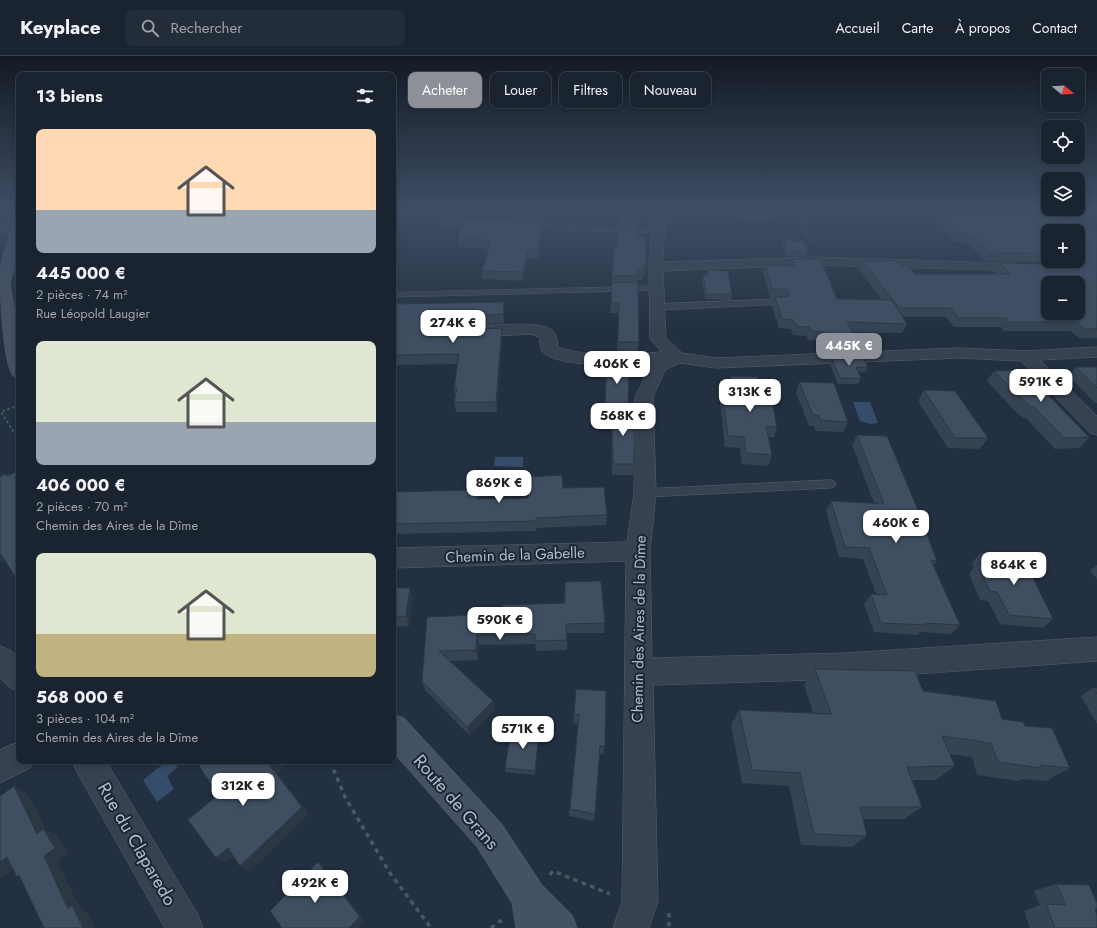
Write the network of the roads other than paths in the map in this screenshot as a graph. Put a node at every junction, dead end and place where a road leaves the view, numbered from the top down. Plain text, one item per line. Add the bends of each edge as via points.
1 (13, 250) edge
2 (661, 250) edge
3 (1039, 267) edge
4 (657, 287) junction
5 (396, 295) edge
6 (782, 302) edge
7 (457, 333) edge
8 (1097, 352) edge
9 (1026, 356) junction
10 (677, 357) junction
11 (16, 361) edge
12 (1097, 428) edge
13 (830, 484) dead end
14 (644, 493) junction
15 (638, 551) junction
16 (396, 558) edge
17 (1097, 649) edge
18 (0, 659) edge
19 (638, 672) junction
20 (16, 675) edge
21 (396, 733) edge
22 (16, 759) edge
23 (90, 764) edge
24 (0, 768) edge
25 (532, 913) edge
26 (185, 928) edge
27 (559, 928) edge
28 (632, 928) edge

1 - 11 street via 3,284
2 - 4 street
3 - 4 street via 815,261
4 - 5 lane
4 - 6 lane
4 - 10 street via 658,339
7 - 10 street via 533,329 547,334 550,350 566,356 635,360
8 - 9 street
9 - 10 street via 959,353 716,363
9 - 12 street
10 - 14 street, Chemin des Aires de la Dîme via 658,367 644,397
13 - 14 lane
14 - 15 street, Chemin des Aires de la Dîme
15 - 16 street, Chemin de la Gabelle
15 - 19 street, Chemin des Aires de la Dîme
17 - 19 street via 846,666
18 - 20 street
19 - 28 street, Chemin des Aires de la Dîme via 640,901
21 - 25 street, Route de Grans via 489,835
22 - 24 street
23 - 26 street, Rue du Claparedo
25 - 27 street, Route de Grans

